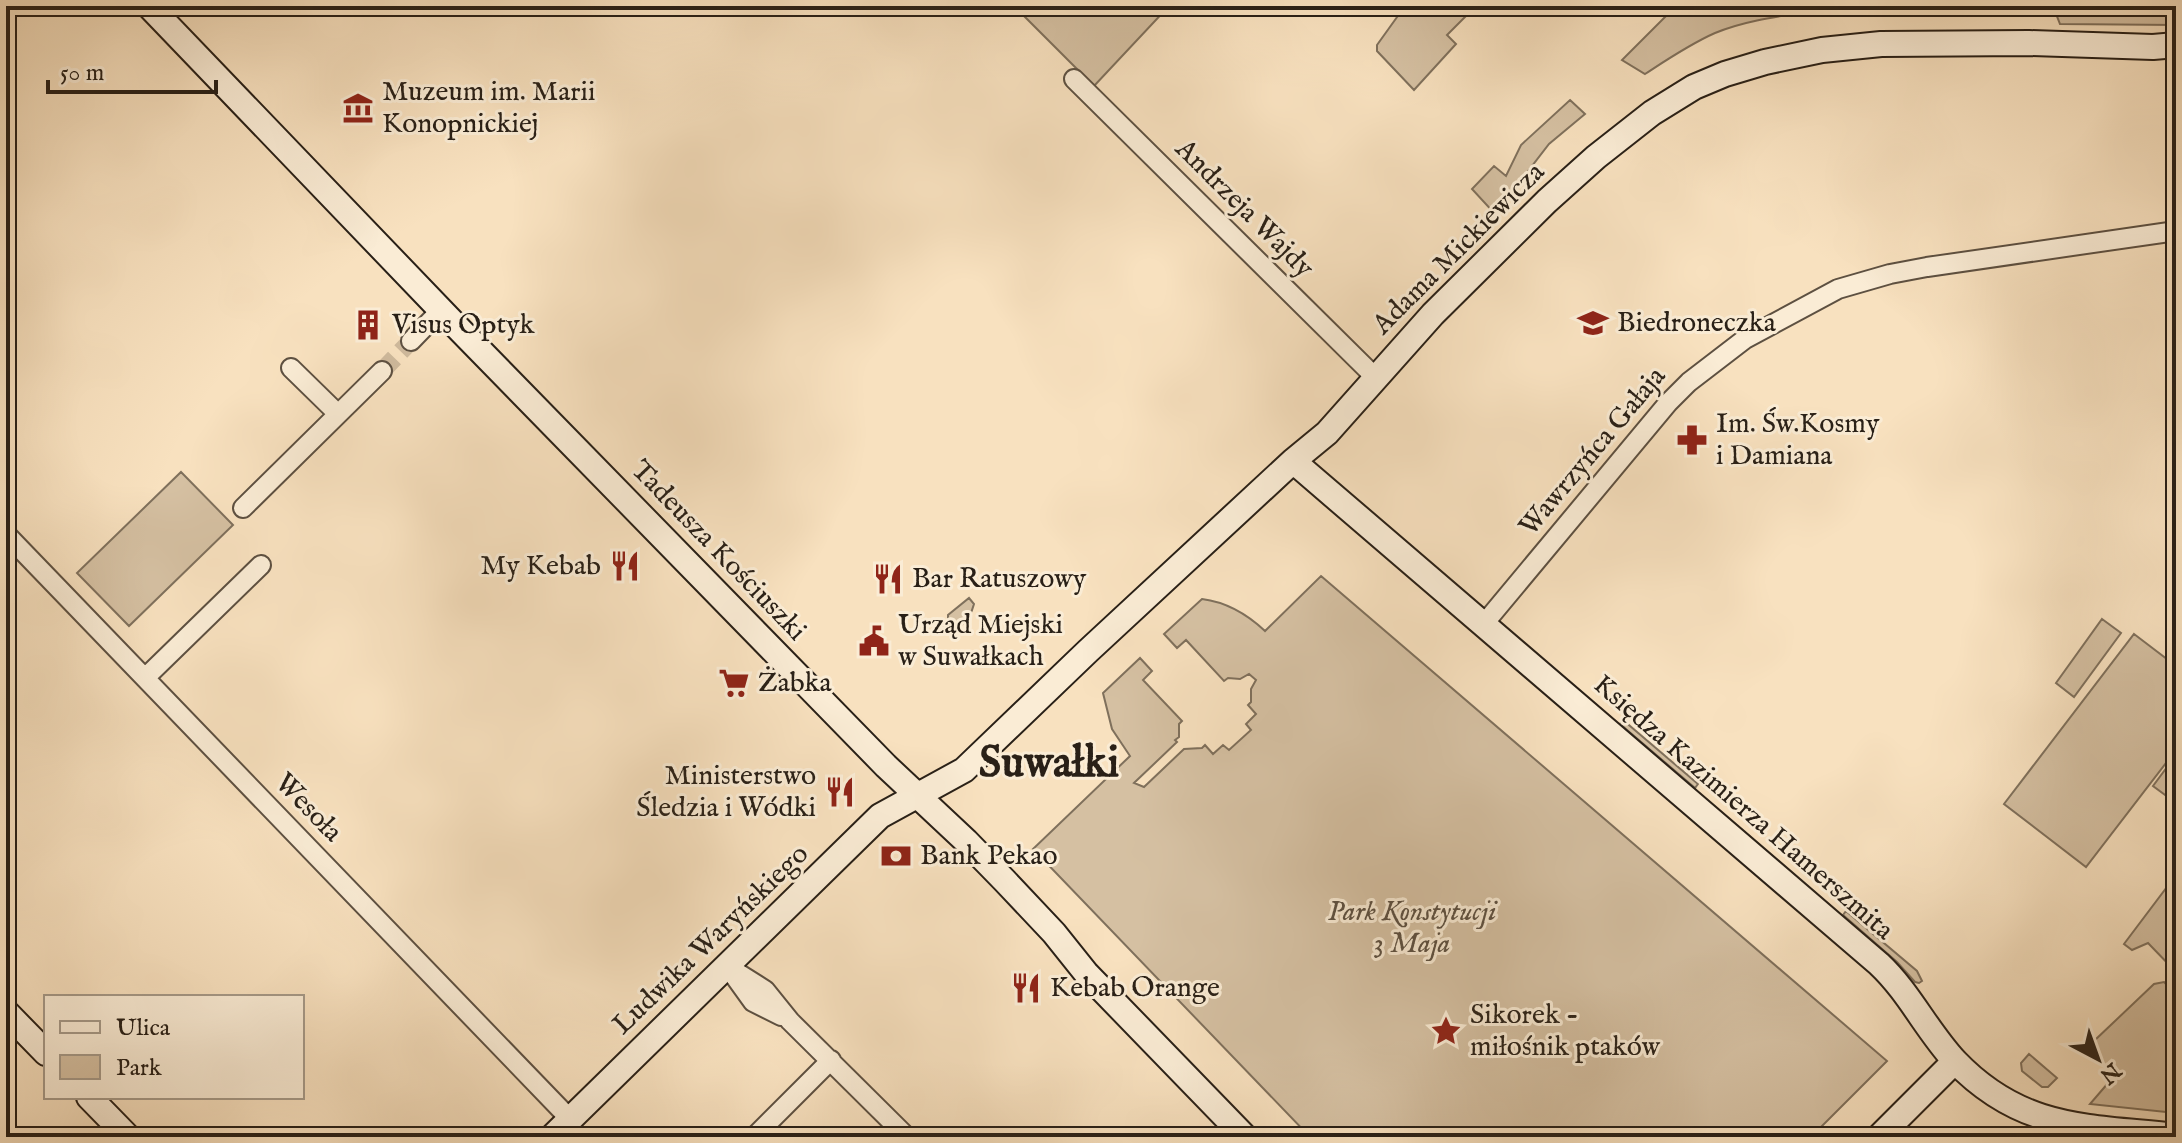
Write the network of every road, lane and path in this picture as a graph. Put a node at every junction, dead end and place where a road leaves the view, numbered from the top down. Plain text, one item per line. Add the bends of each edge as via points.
1 (149, 6) edge
2 (2176, 45) edge
3 (1074, 79) dead end
4 (2176, 231) edge
5 (441, 310) junction
6 (411, 341) tunnel mouth
7 (291, 368) dead end
8 (382, 371) tunnel mouth
9 (1375, 377) junction
10 (338, 414) junction
11 (1293, 461) junction
12 (243, 508) dead end
13 (6, 534) edge
14 (261, 565) dead end
15 (1483, 625) junction
16 (145, 678) junction
17 (918, 796) junction
18 (727, 966) junction
19 (6, 1012) edge
20 (44, 1051) edge
21 (831, 1060) junction
22 (1955, 1061) junction
23 (91, 1099) edge
24 (570, 1119) junction
25 (2176, 1136) edge
26 (128, 1137) edge
27 (552, 1137) edge
28 (754, 1137) edge
29 (907, 1137) edge
30 (1245, 1137) edge
31 (1879, 1137) edge

1 - 5 street, Tadeusza Kościuszki
2 - 9 street, Adama Mickiewicza via 1881,44 1822,50 1725,74 1652,113 1596,157 1472,274
3 - 9 street, Andrzeja Wajdy
4 - 15 street, Wawrzyńca Gałaja via 1890,274 1838,289 1745,339 1668,403
5 - 6 street
5 - 17 street, Tadeusza Kościuszki
7 - 10 street
8 - 10 street
9 - 11 street, Adama Mickiewicza via 1327,433
10 - 12 street
11 - 15 street, Księdza Kazimierza Hamerszmita
11 - 17 street, Adama Mickiewicza via 964,770
13 - 16 street, Wesoła
14 - 16 street
15 - 22 street, Księdza Kazimierza Hamerszmita via 1879,964
16 - 24 street, Wesoła
17 - 18 street, Ludwika Waryńskiego via 880,816
17 - 30 street, Tadeusza Kościuszki via 1015,891 1086,973
18 - 21 street via 765,990
18 - 24 street, Ludwika Waryńskiego
19 - 20 street
21 - 28 street
21 - 29 street
22 - 25 street, Księdza Kazimierza Hamerszmita via 2006,1102 2035,1116
22 - 31 street
23 - 26 street
24 - 27 street, Ludwika Waryńskiego

